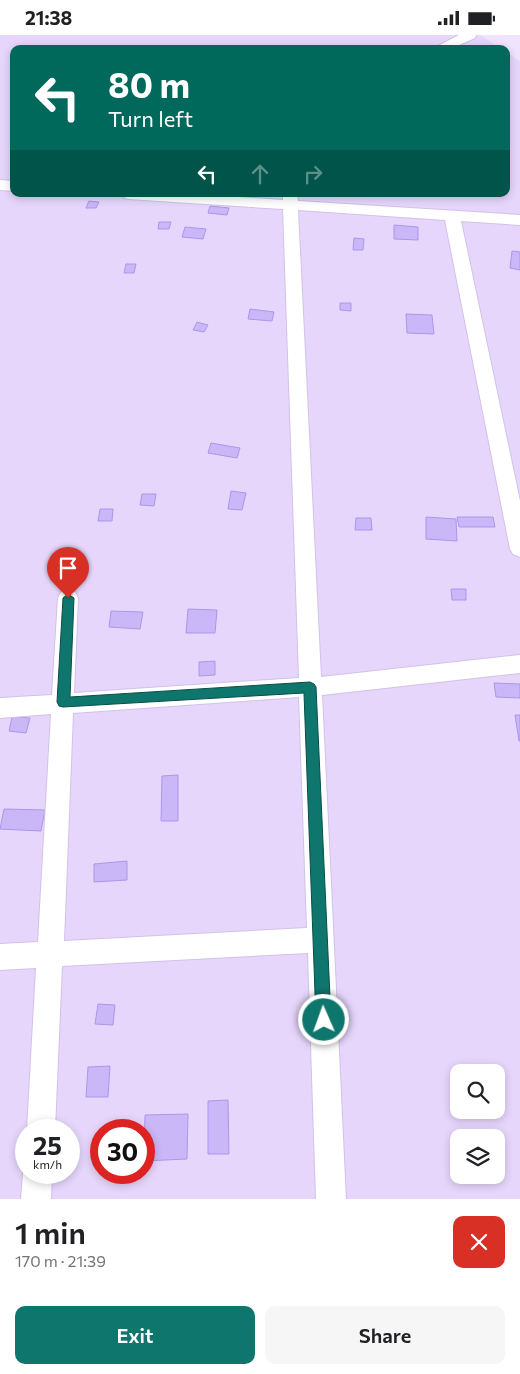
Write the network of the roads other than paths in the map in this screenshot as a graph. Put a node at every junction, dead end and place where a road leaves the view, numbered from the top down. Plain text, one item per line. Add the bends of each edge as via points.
1 (470, 35) edge
2 (447, 45) edge
3 (225, 197) edge
4 (290, 199) edge
5 (452, 215) junction
6 (520, 220) edge
7 (520, 549) edge
8 (68, 598) dead end
9 (520, 664) edge
10 (310, 687) junction
11 (63, 702) junction
12 (0, 708) edge
13 (320, 940) junction
14 (51, 954) junction
15 (0, 957) edge
16 (42, 1119) edge
17 (37, 1184) edge
18 (36, 1199) edge
19 (331, 1199) edge

1 - 2 street
3 - 4 street
4 - 5 street
4 - 10 street
5 - 6 street
5 - 7 street
8 - 11 street
9 - 10 street
10 - 11 street
10 - 13 street
11 - 12 street
11 - 14 street
13 - 14 street
13 - 19 street
14 - 15 street
14 - 16 street
17 - 18 street

